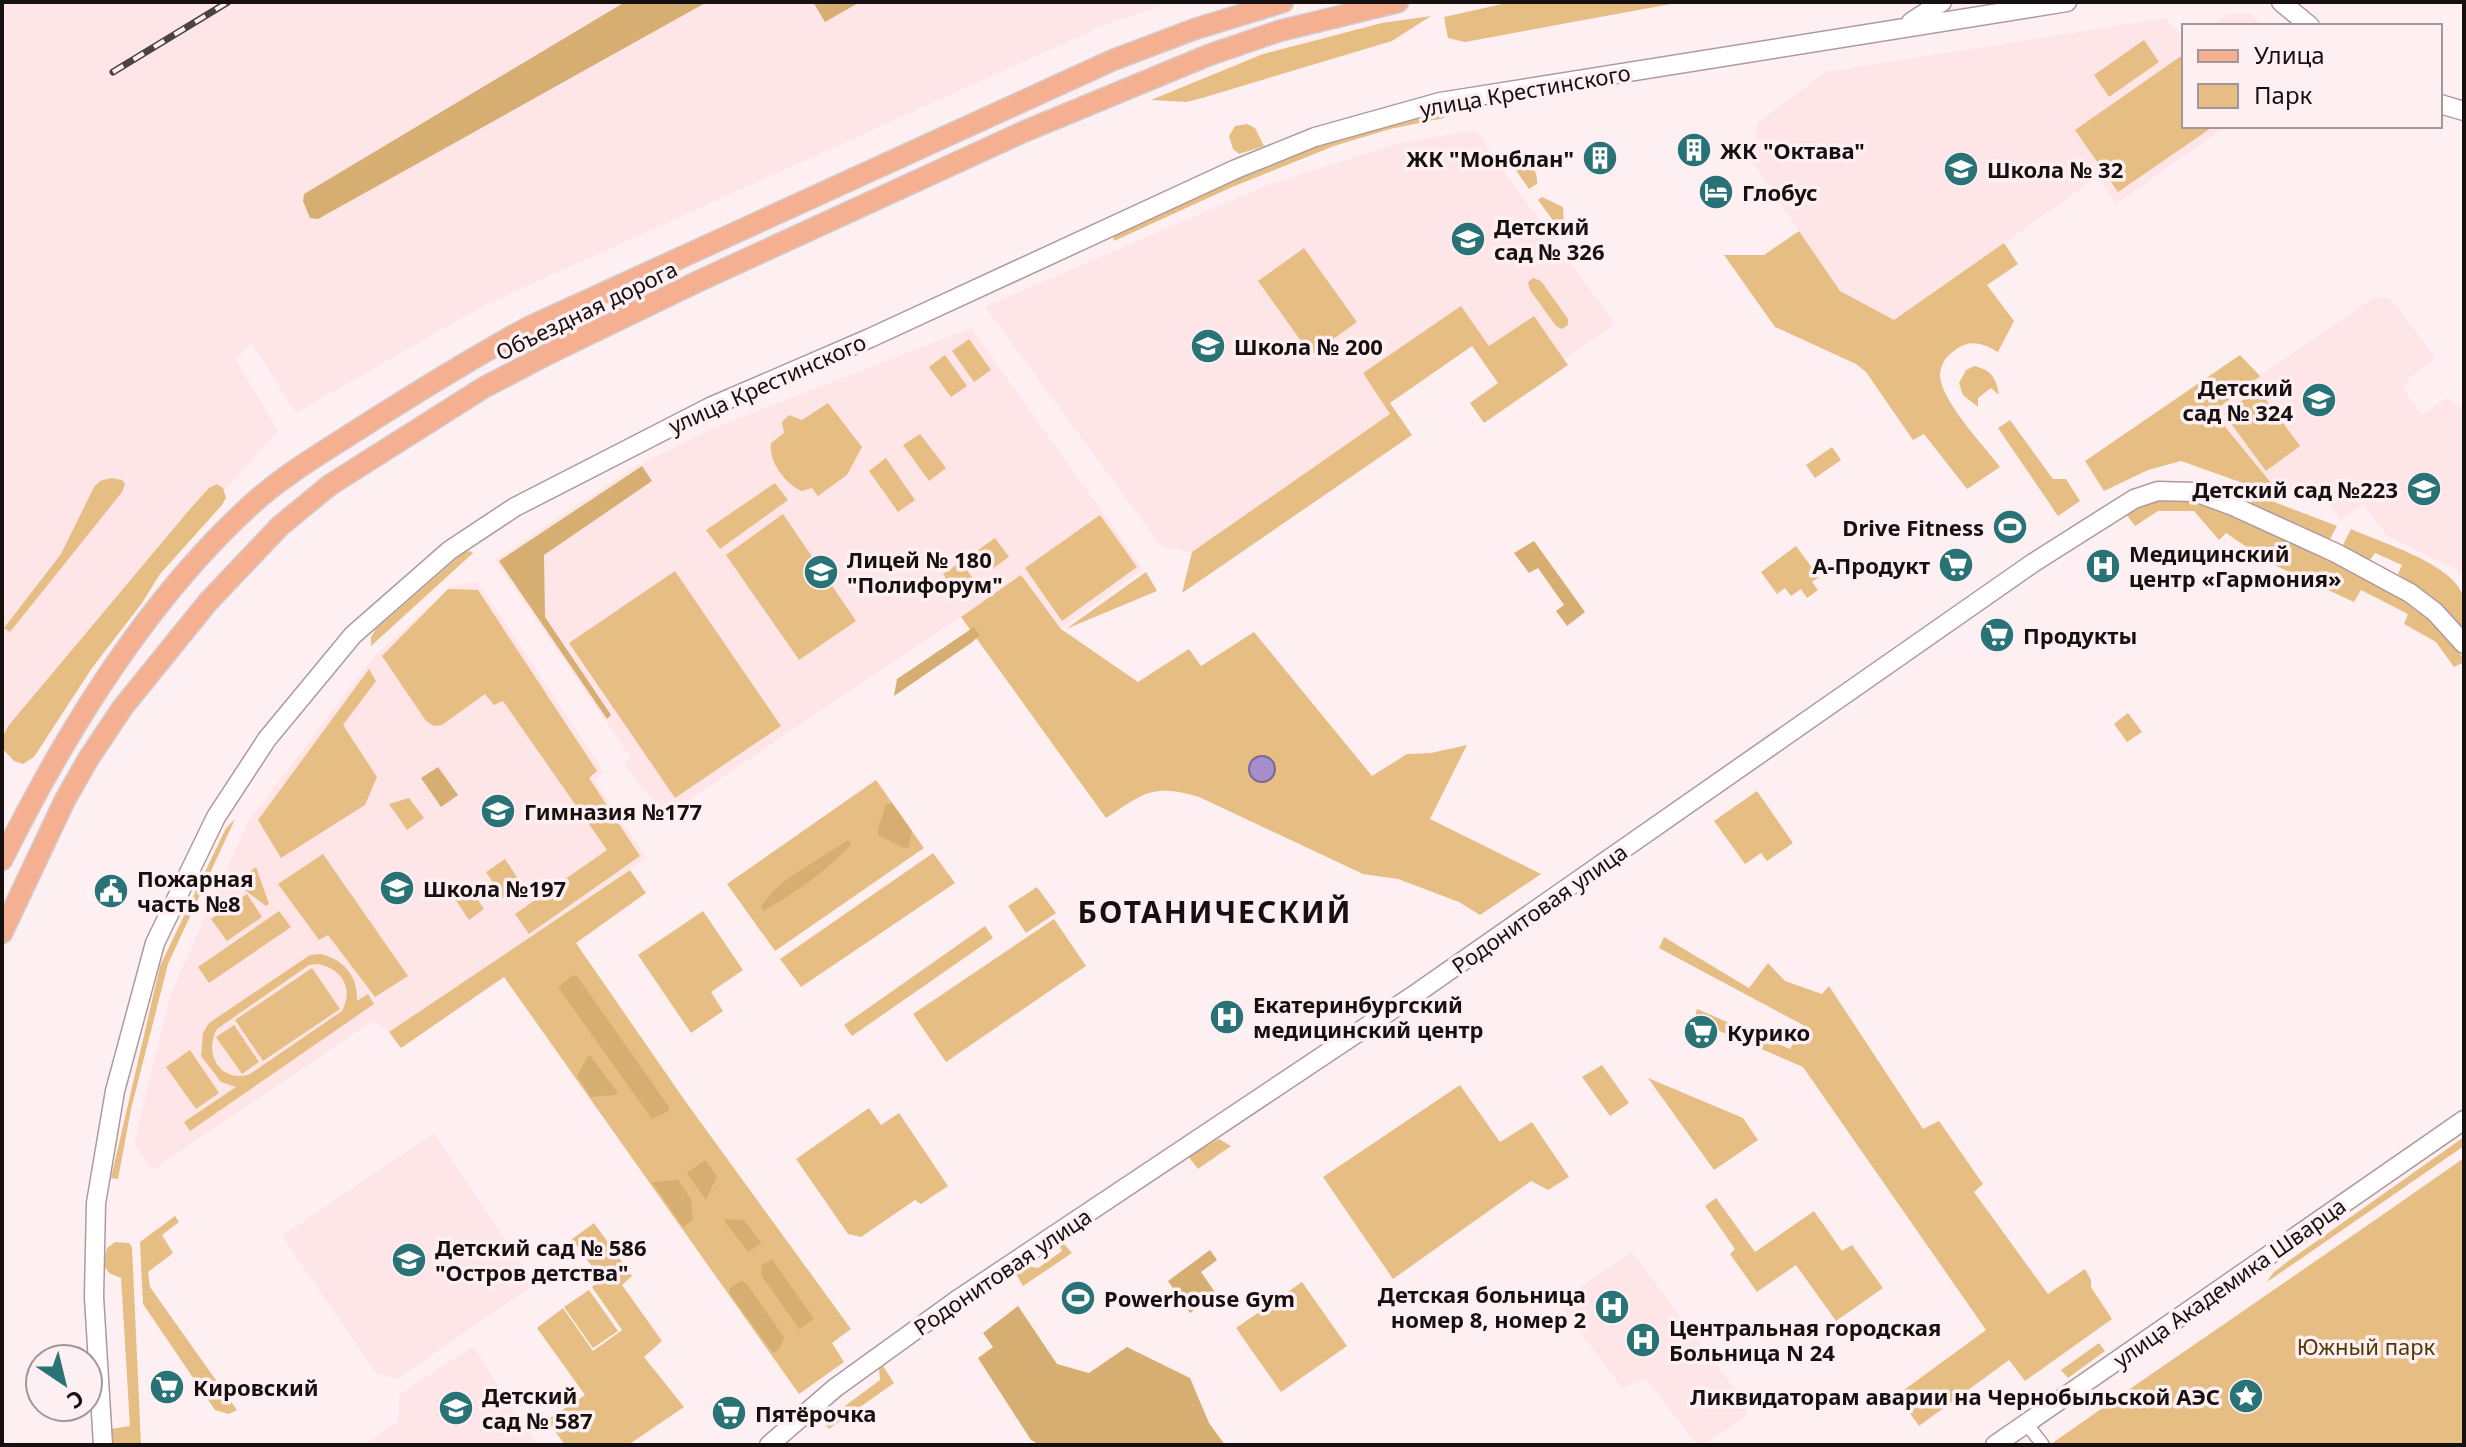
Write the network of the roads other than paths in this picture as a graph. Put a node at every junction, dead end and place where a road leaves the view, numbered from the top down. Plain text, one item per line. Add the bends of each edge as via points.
1 (1283, 2) edge
2 (1398, 2) edge
3 (1942, 2) edge
4 (2067, 2) edge
5 (2281, 2) edge
6 (1266, 5) edge
7 (2308, 24) edge
8 (1905, 26) junction
9 (2442, 105) edge
10 (2464, 111) edge
11 (2464, 644) edge
12 (2, 860) edge
13 (2, 933) edge
14 (2464, 1120) edge
15 (2026, 1423) junction
16 (103, 1445) edge
17 (769, 1445) edge
18 (1995, 1445) edge
19 (2043, 1445) edge

1 - 6 main road, Объездная дорога
2 - 13 main road, Объездная дорога via 1237,45 1023,132 533,362 330,485 280,526 208,602 123,707 65,800
3 - 8 street
4 - 8 street, улица Крестинского
5 - 7 street
6 - 12 main road, Объездная дорога via 1113,60 529,327 319,455 244,512 152,615 73,729
8 - 16 street, улица Крестинского via 1440,102 1315,137 710,407 515,507 450,550 353,635 267,739 216,817 155,943 115,1091 96,1203 94,1297
9 - 10 street
11 - 17 street, Родонитовая улица via 2423,601 2336,553 2233,506 2195,492 2158,491 2134,499 2033,563 1417,993 1041,1243 835,1388
14 - 15 street, улица Академика Шварца
15 - 18 street, улица Академика Шварца
15 - 19 street

